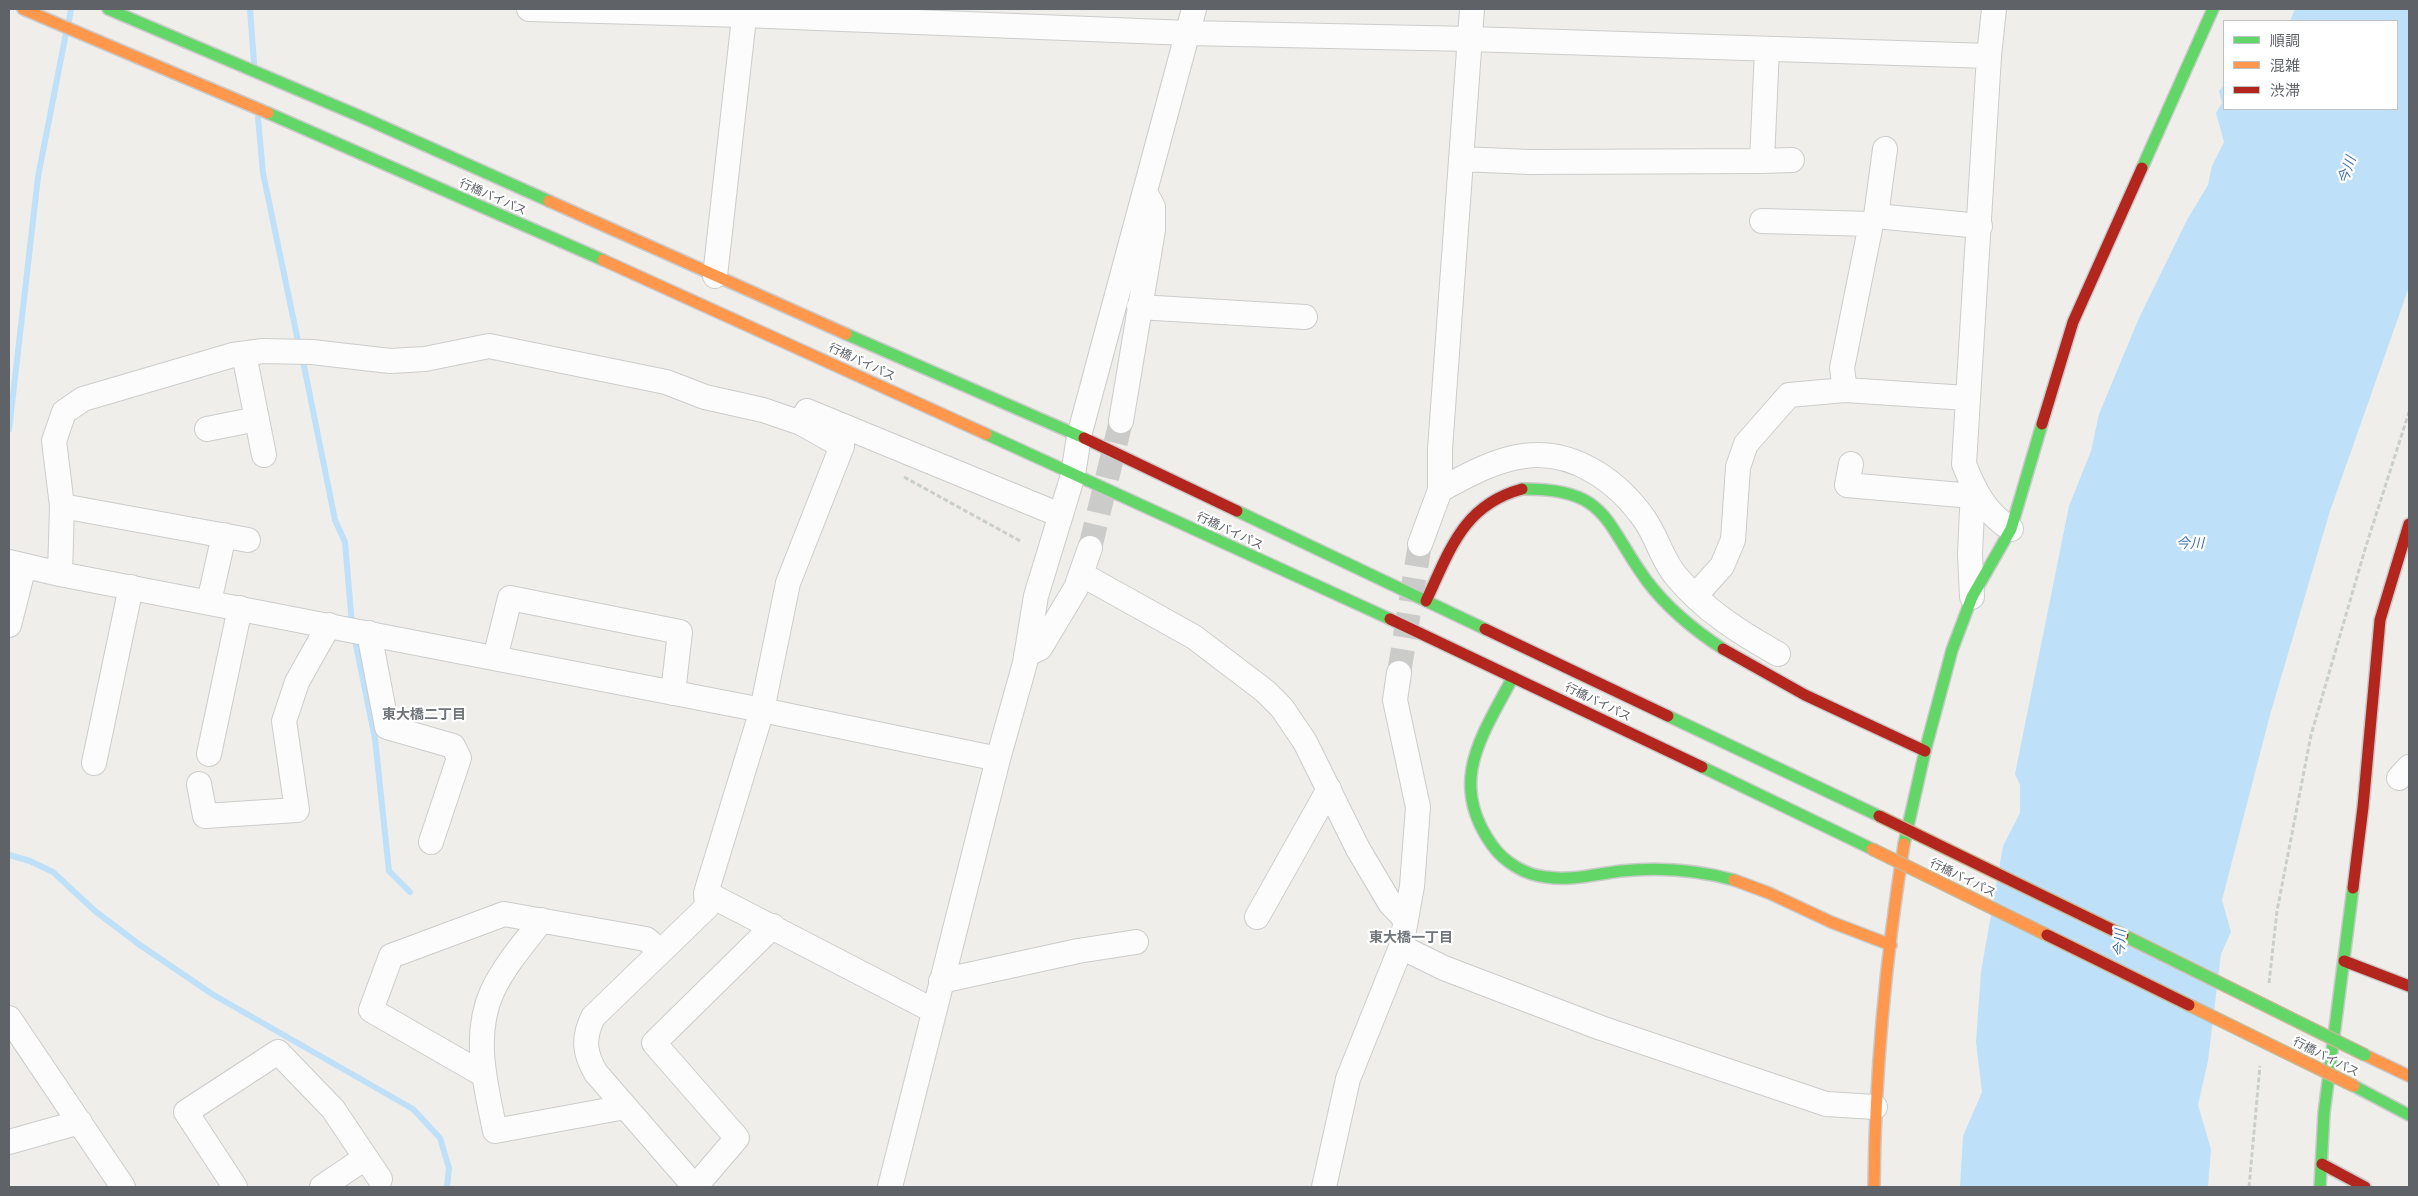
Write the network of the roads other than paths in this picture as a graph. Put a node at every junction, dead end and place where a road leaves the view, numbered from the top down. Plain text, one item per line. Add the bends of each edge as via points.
1 (23, 9) edge
2 (108, 9) edge
3 (529, 9) edge
4 (1194, 9) edge
5 (1472, 9) edge
6 (1994, 9) edge
7 (2213, 9) edge
8 (745, 12) edge
9 (1188, 33) junction
10 (1470, 40) junction
11 (1766, 49) junction
12 (1989, 56) junction
13 (1885, 149) dead end
14 (1461, 159) junction
15 (1792, 160) dead end
16 (1762, 161) junction
17 (1144, 189) junction
18 (1874, 220) junction
19 (1762, 221) dead end
20 (1980, 226) junction
21 (714, 276) junction
22 (1139, 307) junction
23 (1305, 318) dead end
24 (244, 354) junction
25 (1845, 390) junction
26 (1967, 398) junction
27 (257, 419) junction
28 (1121, 421) tunnel mouth
29 (802, 424) junction
30 (208, 429) dead end
31 (1079, 436) junction
32 (264, 455) dead end
33 (1850, 464) dead end
34 (1072, 475) junction
35 (1440, 490) junction
36 (1973, 492) junction
37 (62, 506) junction
38 (1060, 515) junction
39 (2409, 524) edge
40 (2011, 529) junction
41 (224, 535) junction
42 (248, 540) dead end
43 (1420, 544) tunnel mouth
44 (1090, 548) tunnel mouth
45 (16, 564) edge
46 (60, 574) junction
47 (1081, 574) junction
48 (131, 587) junction
49 (1695, 596) junction
50 (1972, 597) junction
51 (1426, 601) junction
52 (209, 602) junction
53 (240, 608) junction
54 (9, 625) edge
55 (329, 625) junction
56 (369, 633) junction
57 (1778, 654) dead end
58 (1026, 655) junction
59 (495, 658) junction
60 (1399, 673) tunnel mouth
61 (1513, 677) junction
62 (673, 693) junction
63 (762, 710) junction
64 (1925, 751) junction
65 (209, 754) dead end
66 (998, 759) junction
67 (94, 763) dead end
68 (199, 784) dead end
69 (1329, 789) junction
70 (431, 842) dead end
71 (706, 893) junction
72 (1257, 917) dead end
73 (542, 920) junction
74 (1406, 920) junction
75 (773, 926) junction
76 (1136, 942) dead end
77 (1890, 945) junction
78 (1401, 947) junction
79 (661, 951) junction
80 (2344, 961) junction
81 (941, 981) junction
82 (2409, 986) edge
83 (934, 1011) junction
84 (9, 1018) edge
85 (484, 1075) junction
86 (2409, 1076) edge
87 (625, 1107) junction
88 (1875, 1107) junction
89 (2409, 1115) edge
90 (80, 1122) junction
91 (9, 1142) edge
92 (365, 1158) junction
93 (2322, 1164) junction
94 (380, 1179) dead end
95 (123, 1187) edge
96 (235, 1187) edge
97 (322, 1187) edge
98 (695, 1187) edge
99 (890, 1187) edge
100 (1324, 1187) edge
101 (1874, 1187) edge
102 (2320, 1187) edge
103 (2365, 1187) edge

1 - 34 main road, 行橋バイパス via 152,62 720,312
2 - 21 main road, 行橋バイパス via 364,118
3 - 8 street
4 - 9 street
5 - 10 street
6 - 12 street
7 - 40 main road via 2073,322
8 - 9 street
8 - 21 street
9 - 10 street
9 - 17 street
10 - 11 street
10 - 14 street
11 - 12 street
11 - 16 street
12 - 20 street
13 - 18 street
14 - 16 street via 1530,162
14 - 35 street via 1440,439
15 - 16 street
17 - 22 street via 1153,207 1153,230
17 - 31 street
18 - 19 street
18 - 20 street
18 - 25 street via 1842,368
20 - 26 street
21 - 31 main road, 行橋バイパス
22 - 23 street
22 - 28 street
24 - 27 street
24 - 29 street via 312,352 390,361 425,359 489,346 666,382 705,397 763,410
24 - 37 street via 83,399 64,412 54,441
25 - 26 street
25 - 49 street via 1789,396 1746,444 1738,467 1734,540 1722,566
26 - 36 street via 1964,464
27 - 30 street
27 - 32 street
29 - 38 street via 807,410
29 - 63 street via 842,446 788,583
31 - 34 street
31 - 51 main road, 行橋バイパス
33 - 36 street via 1847,485
34 - 38 street
34 - 61 main road, 行橋バイパス
35 - 43 street
35 - 49 street via 1484,467 1524,456 1563,458 1598,472 1623,493 1645,520 1674,574
36 - 40 street via 1998,521
36 - 50 street
37 - 41 street
37 - 46 street
38 - 58 street via 1036,596
39 - 80 main road via 2380,620 2365,788
40 - 50 main road
41 - 42 street
41 - 52 street
44 - 47 street
45 - 46 street
45 - 54 street
46 - 48 street
47 - 58 street via 1040,648
47 - 69 street via 1194,637 1265,691 1294,724
48 - 52 street
48 - 67 street
49 - 57 street via 1706,608
50 - 64 main road via 1952,650
51 - 64 main road via 1461,530 1474,512 1515,489 1564,491 1584,499 1602,512 1667,604 1690,626 1731,656
51 - 86 main road, 行橋バイパス, bridge via 1879,816
52 - 53 street
53 - 55 street
53 - 65 street
55 - 56 street
55 - 68 street via 297,682 284,721 297,810 205,816
56 - 59 street
56 - 70 street via 387,727 453,746 459,758
58 - 66 street
59 - 62 street
59 - 62 street via 510,598 680,632
60 - 74 street via 1395,700 1418,807
61 - 77 main road via 1474,758 1469,778 1473,814 1488,841 1518,869 1552,878 1656,869 1706,874 1744,883
61 - 89 main road, 行橋バイパス, bridge via 1872,849
62 - 63 street
63 - 66 street
63 - 71 street
64 - 77 main road via 1904,846
66 - 81 street
69 - 72 street
69 - 74 street via 1358,849 1390,903
71 - 75 street
71 - 79 street via 707,906
73 - 79 street via 646,939
73 - 85 street via 492,992 481,1038
73 - 85 street via 504,914 391,956 371,1010
74 - 78 street
75 - 83 street
75 - 98 street via 654,1043 737,1138
76 - 81 street via 1078,951
77 - 88 main road
78 - 88 street via 1444,968 1601,1028 1816,1101
78 - 100 street via 1348,1079
79 - 87 street via 593,1017 586,1031 588,1061
80 - 82 main road
80 - 93 main road via 2324,1113
81 - 83 street
83 - 99 street
84 - 90 street
85 - 87 street via 495,1131
87 - 98 street
88 - 101 main road
90 - 91 street
90 - 95 street
92 - 94 street
92 - 96 street via 333,1109 278,1052 186,1112
92 - 97 street
93 - 102 main road
93 - 103 main road

